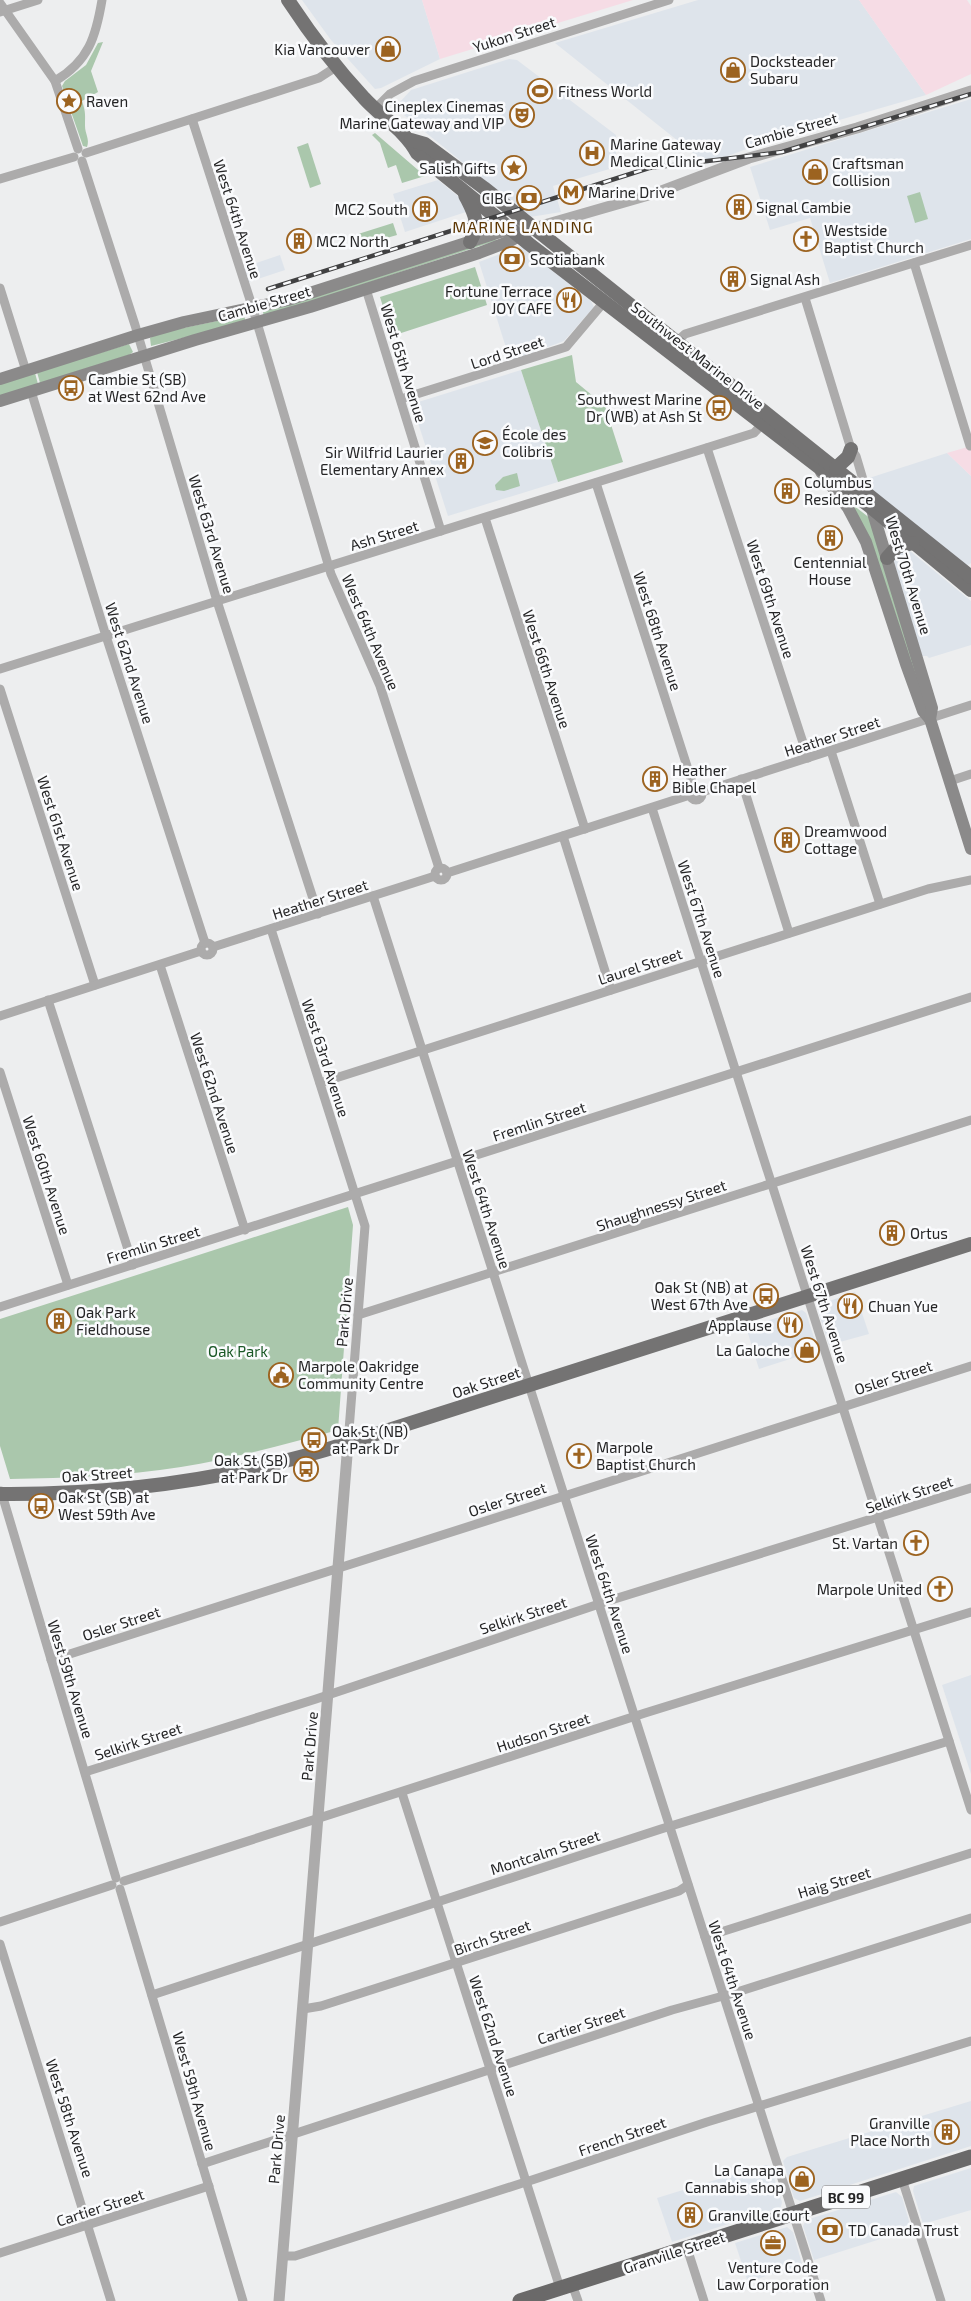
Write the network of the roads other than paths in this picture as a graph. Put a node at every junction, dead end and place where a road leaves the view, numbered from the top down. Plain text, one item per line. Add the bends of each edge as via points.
1 (38, 0) edge
2 (102, 0) edge
3 (288, 0) edge
4 (669, 0) edge
5 (2, 9) edge
6 (336, 67) junction
7 (55, 81) junction
8 (971, 92) edge
9 (375, 109) junction
10 (192, 119) junction
11 (411, 140) junction
12 (80, 155) junction
13 (0, 179) edge
14 (462, 189) junction
15 (534, 228) junction
16 (516, 233) junction
17 (470, 242) junction
18 (971, 245) edge
19 (914, 263) junction
20 (0, 288) edge
21 (366, 289) junction
22 (805, 298) junction
23 (604, 302) junction
24 (253, 309) junction
25 (257, 324) junction
26 (138, 335) junction
27 (672, 347) junction
28 (144, 355) junction
29 (26, 371) junction
30 (0, 379) edge
31 (32, 391) junction
32 (401, 399) junction
33 (0, 401) edge
34 (766, 420) junction
35 (970, 446) edge
36 (707, 448) junction
37 (851, 449) junction
38 (818, 468) junction
39 (836, 468) junction
40 (596, 483) junction
41 (867, 492) junction
42 (872, 508) junction
43 (484, 518) junction
44 (441, 531) junction
45 (913, 544) junction
46 (887, 558) junction
47 (329, 566) junction
48 (969, 580) edge
49 (217, 601) junction
50 (106, 636) junction
51 (0, 669) edge
52 (0, 689) edge
53 (971, 705) edge
54 (930, 719) junction
55 (831, 751) junction
56 (808, 758) junction
57 (971, 774) edge
58 (741, 779) junction
59 (950, 782) junction
60 (695, 792) junction
61 (652, 808) junction
62 (585, 829) junction
63 (563, 836) junction
64 (971, 849) edge
65 (440, 873) junction
66 (971, 880) edge
67 (373, 896) junction
68 (880, 904) junction
69 (318, 914) junction
70 (271, 929) junction
71 (789, 933) junction
72 (206, 947) junction
73 (701, 961) junction
74 (160, 965) junction
75 (95, 985) junction
76 (611, 990) junction
77 (968, 998) edge
78 (48, 1000) junction
79 (0, 1016) edge
80 (422, 1050) junction
81 (0, 1072) edge
82 (736, 1072) junction
83 (320, 1083) junction
84 (971, 1120) edge
85 (458, 1162) junction
86 (772, 1184) junction
87 (356, 1194) junction
88 (245, 1230) junction
89 (971, 1244) edge
90 (133, 1265) junction
91 (494, 1274) junction
92 (68, 1285) junction
93 (808, 1296) junction
94 (0, 1307) edge
95 (358, 1315) junction
96 (971, 1366) edge
97 (529, 1385) junction
98 (843, 1407) junction
99 (348, 1443) junction
100 (971, 1488) edge
101 (1, 1492) edge
102 (564, 1495) junction
103 (878, 1518) junction
104 (338, 1568) junction
105 (599, 1605) junction
106 (971, 1612) edge
107 (914, 1630) junction
108 (51, 1660) junction
109 (328, 1694) junction
110 (635, 1717) junction
111 (949, 1741) junction
112 (85, 1772) junction
113 (402, 1793) junction
114 (971, 1810) edge
115 (318, 1820) junction
116 (670, 1827) junction
117 (971, 1853) edge
118 (118, 1884) junction
119 (688, 1885) junction
120 (437, 1902) junction
121 (971, 1918) edge
122 (0, 1922) edge
123 (705, 1937) junction
124 (0, 1944) edge
125 (308, 1945) junction
126 (457, 1963) junction
127 (152, 1995) junction
128 (723, 1995) junction
129 (303, 2009) junction
130 (971, 2041) edge
131 (491, 2070) junction
132 (759, 2106) junction
133 (292, 2135) junction
134 (971, 2157) edge
135 (202, 2164) junction
136 (902, 2179) junction
137 (527, 2182) junction
138 (209, 2186) junction
139 (793, 2214) junction
140 (88, 2226) junction
141 (687, 2248) junction
142 (0, 2253) edge
143 (283, 2256) junction
144 (566, 2286) junction
145 (111, 2301) edge
146 (244, 2301) edge
147 (279, 2301) edge
148 (520, 2301) edge
149 (578, 2301) edge
150 (704, 2301) edge
151 (821, 2301) edge
152 (941, 2301) edge

1 - 5 street
2 - 7 street via 94,39 87,52
3 - 6 main road, Southwest Marine Drive
4 - 9 street, Yukon Street via 408,83
5 - 7 street, West 63rd Avenue
6 - 9 main road, Southwest Marine Drive
6 - 10 street via 322,77
7 - 12 street, West 63rd Avenue
8 - 15 street, Cambie Street via 749,158 650,195
9 - 11 main road, Southwest Marine Drive
10 - 12 street
10 - 24 street, West 64th Avenue
11 - 14 main road, Southwest Marine Drive via 417,153
11 - 15 main road, Southwest Marine Drive via 425,144
12 - 13 street
12 - 26 street, West 63rd Avenue
14 - 16 main road, Southwest Marine Drive
14 - 17 main road via 473,210 477,227
15 - 16 main road, Cambie Street
15 - 27 main road, Southwest Marine Drive
16 - 17 main road, Cambie Street
16 - 21 main road, Cambie Street via 479,252
16 - 23 main road, Southwest Marine Drive
17 - 24 main road, Cambie Street
18 - 19 street
19 - 22 street
19 - 35 street
20 - 29 street
21 - 25 main road, Cambie Street
21 - 32 street, West 65th Avenue
22 - 27 street via 685,334
22 - 37 street, West 70th Avenue
23 - 27 main road, Southwest Marine Drive
23 - 32 street, Lord Street via 566,347
24 - 25 street, West 64th Avenue
24 - 26 main road, Cambie Street via 184,322
25 - 28 main road, Cambie Street
25 - 47 street, West 64th Avenue
26 - 28 street, West 63rd Avenue
26 - 29 main road, Cambie Street
27 - 34 main road, Southwest Marine Drive
28 - 31 main road, Cambie Street
28 - 49 street, West 63rd Avenue
29 - 30 main road, Cambie Street
31 - 33 main road, Cambie Street
31 - 50 street, West 62nd Avenue
32 - 44 street, West 65th Avenue
34 - 36 street, Ash Street via 754,433
34 - 38 main road, Southwest Marine Drive
34 - 39 main road, Southwest Marine Drive
36 - 40 street, Ash Street
36 - 56 street, West 69th Avenue
37 - 39 main road via 848,457
37 - 41 street, West 70th Avenue
38 - 42 main road, Southwest Marine Drive
38 - 54 main road, West 70th Avenue via 848,508 866,542 906,664 923,711
39 - 41 main road, Southwest Marine Drive
40 - 43 street, Ash Street
40 - 60 street, West 68th Avenue
41 - 42 main road, West 70th Avenue
41 - 48 main road, Southwest Marine Drive
42 - 45 main road, Southwest Marine Drive
42 - 46 main road, West 70th Avenue
43 - 44 street, Ash Street
43 - 62 street, West 66th Avenue
44 - 47 street, Ash Street
45 - 46 main road via 897,548
45 - 48 main road, Southwest Marine Drive
46 - 54 main road, West 70th Avenue via 932,708
47 - 49 street, Ash Street
47 - 65 street, West 64th Avenue via 380,686
49 - 50 street, Ash Street
49 - 69 street, West 63rd Avenue
50 - 51 street, Ash Street
50 - 72 street, West 62nd Avenue
52 - 75 street, West 61st Avenue
53 - 54 street, Heather Street
54 - 55 street, Heather Street
54 - 59 main road, West 70th Avenue
55 - 56 street, Heather Street
55 - 68 street
56 - 58 street, Heather Street
57 - 59 street
58 - 60 street, Heather Street
58 - 71 street
59 - 64 main road, West 70th Avenue
60 - 61 street, Heather Street
61 - 62 street, Heather Street
61 - 73 street, West 67th Avenue
62 - 63 street, Heather Street
63 - 65 street, Heather Street
63 - 76 street
65 - 67 street, Heather Street
66 - 68 street, Laurel Street
67 - 69 street, Heather Street
67 - 80 street, West 64th Avenue
68 - 71 street, Laurel Street
69 - 70 street, Heather Street
70 - 72 street, Heather Street
70 - 83 street, West 63rd Avenue
71 - 73 street, Laurel Street
72 - 74 street, Heather Street
73 - 76 street, Laurel Street
73 - 82 street, West 67th Avenue
74 - 75 street, Heather Street
74 - 88 street, West 62nd Avenue
75 - 78 street, Heather Street
76 - 80 street, Laurel Street
77 - 82 street, Fremlin Street
78 - 79 street, Heather Street
78 - 90 street
80 - 83 street, Laurel Street
80 - 85 street, West 64th Avenue
81 - 92 street, West 60th Avenue
82 - 85 street, Fremlin Street
82 - 86 street, West 67th Avenue
83 - 87 street, West 63rd Avenue
84 - 86 street, Shaughnessy Street
85 - 87 street, Fremlin Street
85 - 91 street, West 64th Avenue
86 - 91 street, Shaughnessy Street
86 - 93 street, West 67th Avenue
87 - 88 street, Fremlin Street
87 - 95 street, Park Drive via 365,1238
88 - 90 street, Fremlin Street
89 - 93 main road, Oak Street
90 - 92 street, Fremlin Street
91 - 95 street, Shaughnessy Street
91 - 97 street, West 64th Avenue
92 - 94 street, Fremlin Street
93 - 97 main road, Oak Street
93 - 98 street, West 67th Avenue
95 - 99 street, Park Drive
96 - 98 street, Osler Street
97 - 99 main road, Oak Street
97 - 102 street, West 64th Avenue
98 - 102 street, Osler Street
98 - 103 street, West 67th Avenue
99 - 101 main road, Oak Street via 260,1468 183,1483 70,1494
99 - 104 street, Park Drive
100 - 103 street, Selkirk Street
101 - 108 street, West 59th Avenue
102 - 104 street, Osler Street
102 - 105 street, West 64th Avenue
103 - 105 street, Selkirk Street
103 - 107 street, West 67th Avenue
104 - 108 street, Osler Street
104 - 109 street, Park Drive
105 - 109 street, Selkirk Street
105 - 110 street, West 64th Avenue
106 - 107 street, Hudson Street
107 - 110 street, Hudson Street
107 - 111 street, West 67th Avenue
108 - 112 street, West 59th Avenue
109 - 112 street, Selkirk Street
109 - 115 street, Park Drive
110 - 113 street, Hudson Street
110 - 116 street, West 64th Avenue
111 - 114 street, West 67th Avenue
111 - 116 street, Montcalm Street
112 - 118 street, West 59th Avenue
113 - 115 street, Hudson Street
113 - 120 street, West 62nd Avenue
115 - 118 street, Hudson Street
115 - 125 street, Park Drive
116 - 119 street, West 64th Avenue
116 - 120 street, Montcalm Street
117 - 123 street, Haig Street
118 - 122 street, Hudson Street
118 - 127 street, West 59th Avenue
119 - 123 street, West 64th Avenue
119 - 126 street, Birch Street via 679,1891
120 - 125 street, Montcalm Street
120 - 126 street, West 62nd Avenue
121 - 128 street, Cartier Street
123 - 128 street, West 64th Avenue
124 - 140 street, West 58th Avenue
125 - 127 street, Montcalm Street
125 - 129 street, Park Drive
126 - 129 street, Birch Street
126 - 131 street, West 62nd Avenue
127 - 135 street, West 59th Avenue
128 - 131 street, Cartier Street
128 - 132 street, West 64th Avenue
129 - 133 street, Park Drive
130 - 132 street, French Street
131 - 133 street, Cartier Street
131 - 137 street, West 62nd Avenue
132 - 137 street, French Street
132 - 139 street, West 64th Avenue
133 - 135 street, Cartier Street
133 - 143 street, Park Drive
134 - 136 highway, Granville Street / BC 99
135 - 138 street, West 59th Avenue
136 - 139 highway, Granville Street / BC 99
136 - 152 street
137 - 143 street, French Street via 295,2256
137 - 144 street, West 62nd Avenue
138 - 140 street, Cartier Street
138 - 146 street, West 59th Avenue
139 - 141 highway, Granville Street / BC 99
139 - 151 street, West 64th Avenue
140 - 142 street, Cartier Street
140 - 145 street, West 58th Avenue
141 - 144 highway, Granville Street / BC 99
141 - 150 street
143 - 147 street, Park Drive
144 - 148 highway, Granville Street / BC 99
144 - 149 street, West 62nd Avenue

